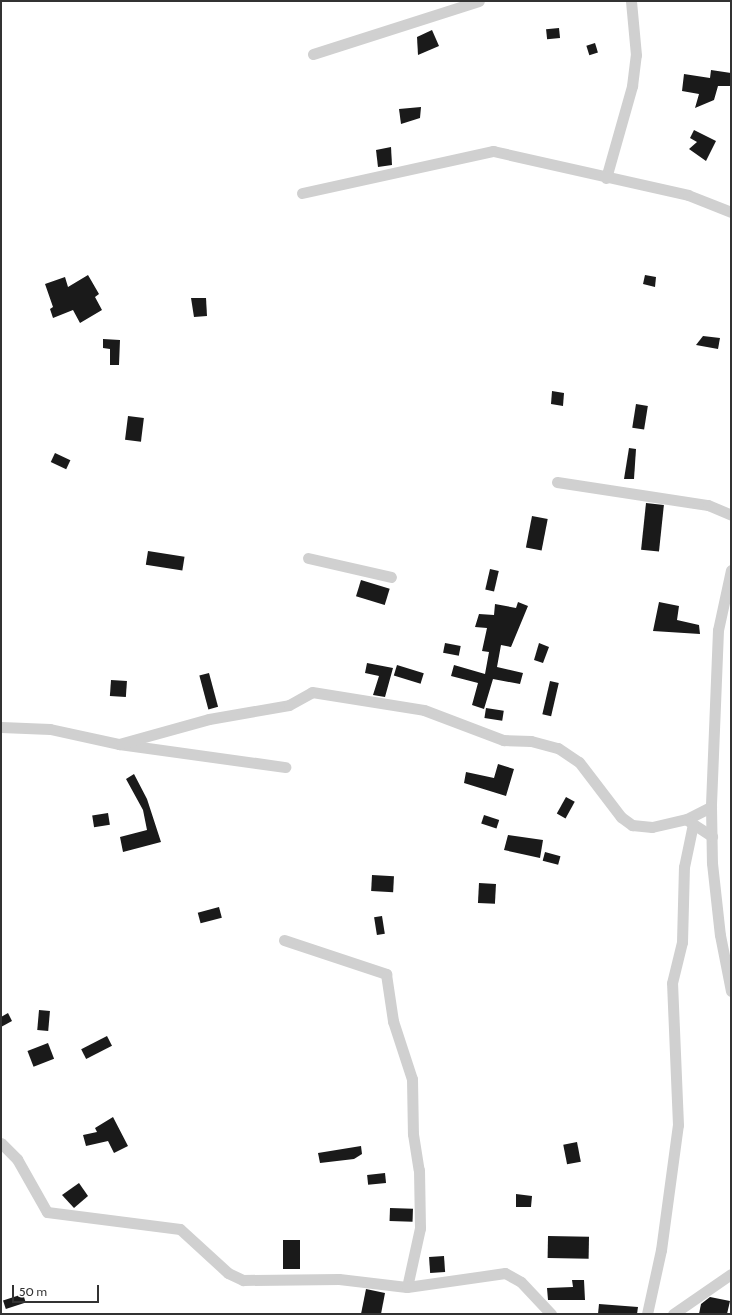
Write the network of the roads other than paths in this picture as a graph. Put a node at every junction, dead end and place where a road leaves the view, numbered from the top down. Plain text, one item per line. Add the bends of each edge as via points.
1 (479, 1) edge
2 (631, 1) edge
3 (313, 54) dead end
4 (606, 178) junction
5 (302, 193) dead end
6 (731, 212) edge
7 (558, 482) dead end
8 (731, 515) edge
9 (308, 558) dead end
10 (731, 570) edge
11 (391, 577) dead end
12 (1, 727) edge
13 (119, 744) junction
14 (285, 767) dead end
15 (712, 807) junction
16 (690, 822) junction
17 (712, 836) junction
18 (284, 940) dead end
19 (731, 992) edge
20 (1, 1143) edge
21 (731, 1274) edge
22 (407, 1287) junction
23 (551, 1314) edge
24 (647, 1314) edge
25 (673, 1314) edge

1 - 3 street
2 - 4 street via 636,55 632,86
4 - 5 street via 570,166 493,152
4 - 6 street via 688,195
7 - 8 street via 708,505
9 - 11 street
10 - 15 street via 718,630
12 - 13 street via 50,729
13 - 14 street
13 - 16 street via 209,719 289,705 312,692 389,702 424,710 503,740 531,741 558,748 579,762 621,817 632,825 652,827
15 - 16 street
15 - 17 street
16 - 17 street
16 - 24 street via 684,868 682,942 672,983 678,1125 661,1250
17 - 19 street via 720,935
18 - 22 street via 386,974 393,1021 412,1078 413,1134 419,1170 420,1228
20 - 22 street via 17,1159 46,1212 180,1229 228,1273 243,1280 339,1279
21 - 25 street
22 - 23 street via 505,1274 520,1282

